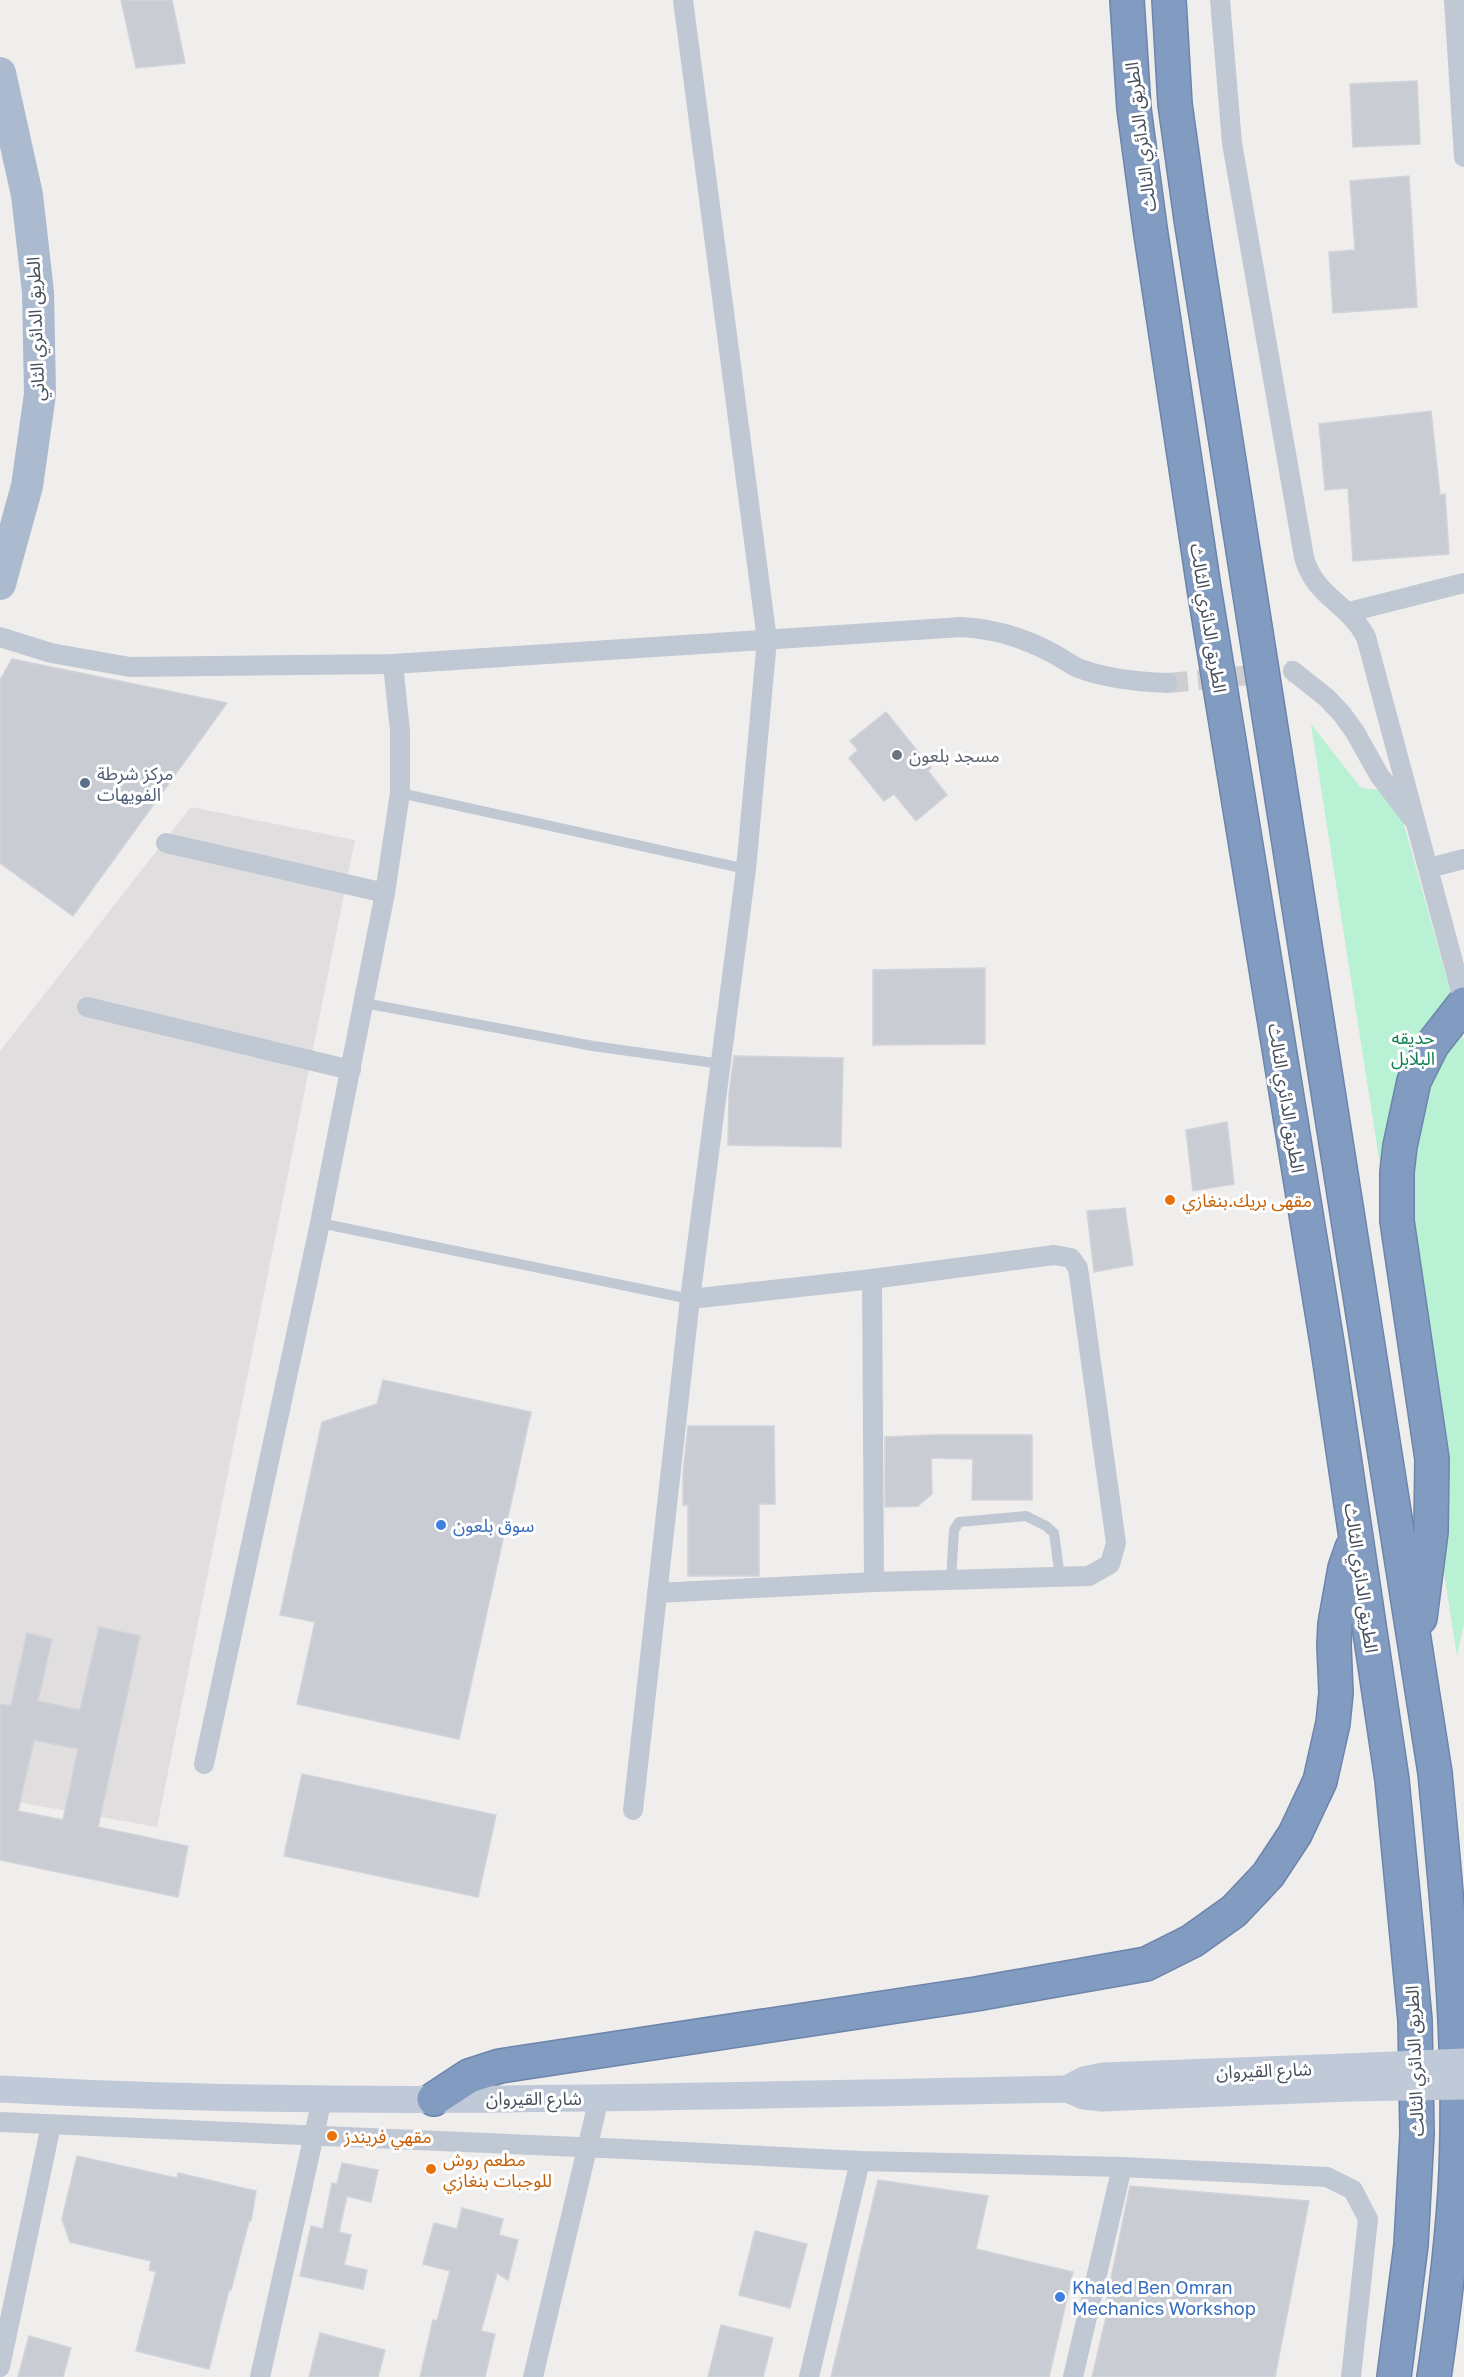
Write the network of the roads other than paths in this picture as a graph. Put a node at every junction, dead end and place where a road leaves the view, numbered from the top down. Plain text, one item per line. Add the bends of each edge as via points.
1 (682, 0) edge
2 (1127, 0) edge
3 (1169, 0) edge
4 (1220, 0) edge
5 (1454, 0) edge
6 (0, 73) edge
7 (1464, 157) edge
8 (1464, 583) edge
9 (0, 584) edge
10 (1349, 612) junction
11 (0, 637) edge
12 (767, 640) junction
13 (393, 664) junction
14 (1293, 671) tunnel mouth
15 (1168, 682) tunnel mouth
16 (400, 794) junction
17 (1418, 827) junction
18 (166, 843) dead end
19 (1464, 859) edge
20 (1429, 868) junction
21 (746, 869) junction
22 (385, 892) junction
23 (364, 1003) junction
24 (1464, 1004) edge
25 (87, 1007) dead end
26 (721, 1065) junction
27 (351, 1070) junction
28 (320, 1223) junction
29 (872, 1279) junction
30 (690, 1299) junction
31 (1356, 1535) junction
32 (1060, 1576) junction
33 (951, 1580) junction
34 (874, 1582) junction
35 (657, 1593) junction
36 (1415, 1643) junction
37 (204, 1764) dead end
38 (633, 1810) dead end
39 (1464, 2062) edge
40 (1347, 2078) junction
41 (1464, 2086) edge
42 (0, 2089) edge
43 (599, 2098) junction
44 (322, 2099) junction
45 (434, 2099) junction
46 (0, 2122) edge
47 (51, 2125) junction
48 (313, 2136) junction
49 (589, 2147) junction
50 (860, 2161) junction
51 (1122, 2167) junction
52 (0, 2367) edge
53 (260, 2377) edge
54 (533, 2377) edge
55 (809, 2377) edge
56 (1073, 2377) edge
57 (1351, 2377) edge
58 (1394, 2377) edge
59 (1434, 2377) edge

1 - 12 street
2 - 31 highway, الطريق الدائري الثالث via 1134,109 1152,239
3 - 36 highway via 1175,104 1191,219
4 - 10 street via 1232,143 1304,557 1316,584
5 - 7 street
6 - 9 main road, الطريق الدائري الثاني via 27,195 38,292 40,394 27,486
8 - 10 street
10 - 17 street via 1370,650
11 - 13 street via 51,653 130,667
12 - 13 street
12 - 15 street via 986,628 1033,644 1098,674
12 - 21 street
13 - 16 street via 400,731
14 - 17 street via 1342,714 1379,775
16 - 21 lane
16 - 22 street
17 - 20 street
18 - 22 street
19 - 20 street
20 - 24 street
21 - 26 street
22 - 23 street
23 - 26 lane via 593,1046
23 - 27 street
24 - 36 highway via 1432,1045 1414,1081 1397,1172 1397,1221 1432,1460 1428,1569
25 - 27 street
26 - 30 street
27 - 28 street
28 - 30 lane
28 - 37 street
29 - 30 street
29 - 32 street via 1054,1255 1071,1258 1078,1269 1116,1543 1110,1564 1089,1576
29 - 34 street
30 - 35 street
31 - 45 highway via 1335,1624 1336,1693 1320,1781 1295,1834 1268,1875 1234,1911 1192,1941 1146,1964 976,1994 500,2066 469,2076
31 - 58 highway, الطريق الدائري الثالث via 1392,1780 1415,2020 1417,2134 1411,2245
32 - 33 street
32 - 33 lane via 1054,1533 1026,1516 959,1522 954,1530
33 - 34 street
34 - 35 street
35 - 38 street
36 - 59 highway via 1435,1773 1455,2016 1455,2190
39 - 40 main road, شارع القيروان, bridge
40 - 41 main road, شارع القيروان, bridge
40 - 43 main road, شارع القيروان via 1102,2097 1084,2096 1067,2089
42 - 44 main road, شارع القيروان
43 - 45 main road, شارع القيروان
43 - 49 street
44 - 45 main road, شارع القيروان
44 - 48 street
46 - 47 street
47 - 48 street
47 - 52 street
48 - 49 street
48 - 53 street
49 - 50 street
49 - 54 street
50 - 51 street
50 - 55 street
51 - 56 street
51 - 57 street via 1327,2177 1353,2190 1368,2219

